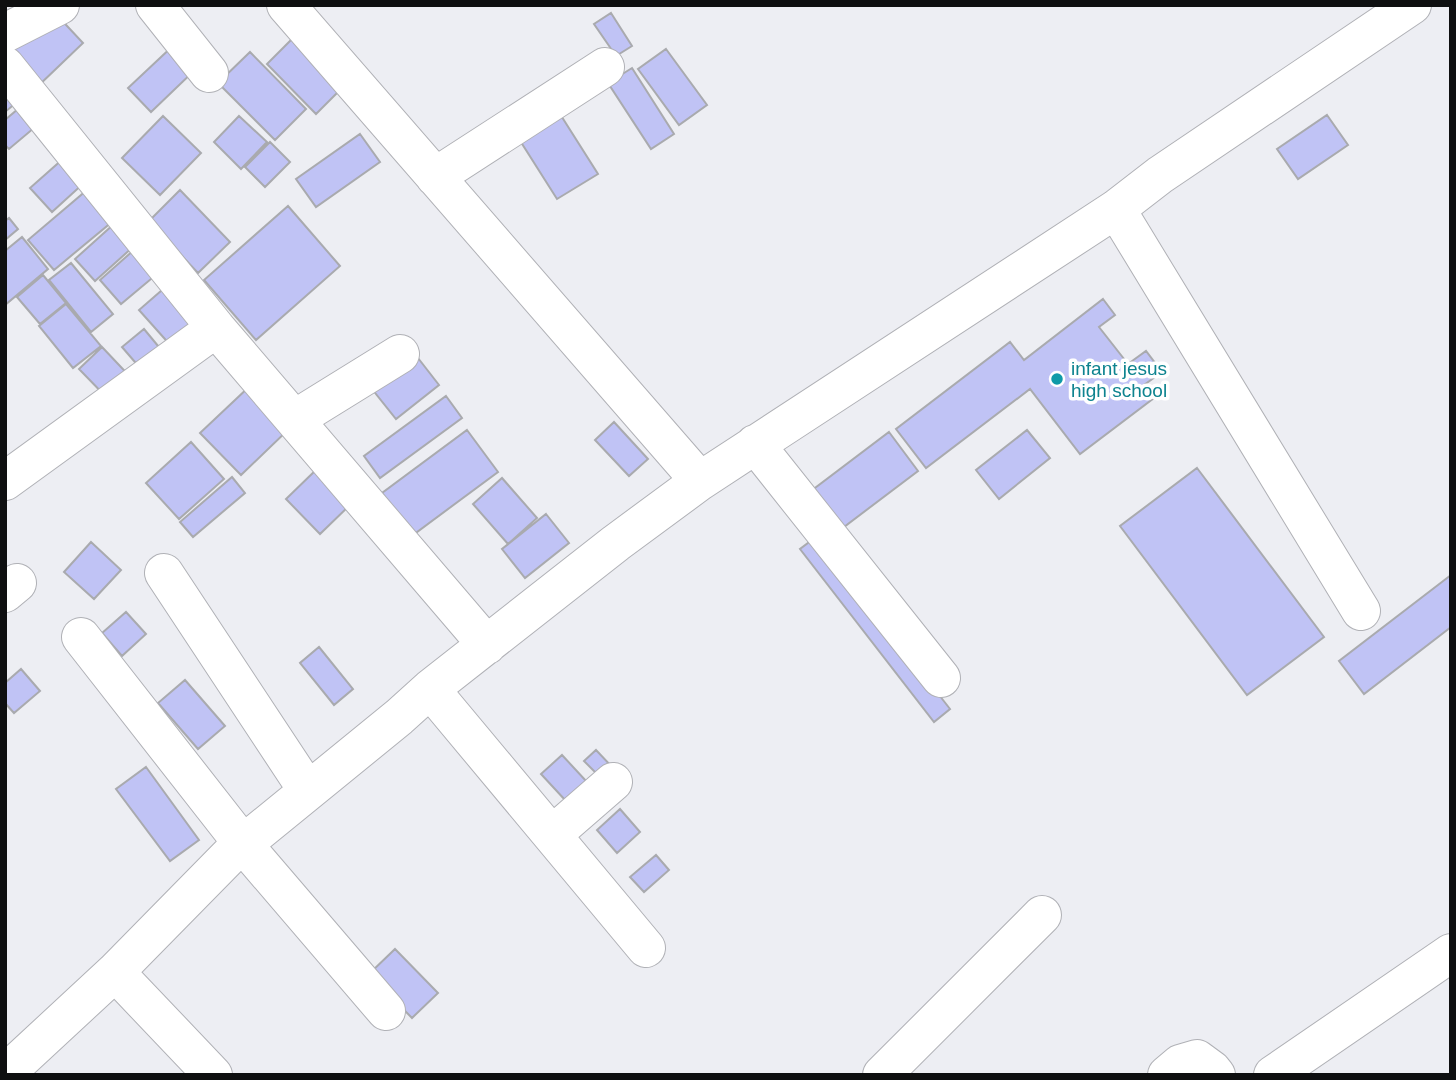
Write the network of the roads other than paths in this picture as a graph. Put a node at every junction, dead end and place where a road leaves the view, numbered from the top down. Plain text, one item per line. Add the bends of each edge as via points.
1 (60, 5) edge
2 (155, 5) edge
3 (1412, 5) edge
4 (293, 7) edge
5 (5, 33) edge
6 (5, 66) edge
7 (605, 67) dead end
8 (209, 73) dead end
9 (435, 177) junction
10 (1116, 209) junction
11 (216, 328) junction
12 (400, 354) dead end
13 (295, 419) junction
14 (755, 444) junction
15 (5, 481) edge
16 (700, 481) junction
17 (164, 573) dead end
18 (1361, 611) dead end
19 (80, 637) dead end
20 (487, 645) junction
21 (941, 678) dead end
22 (430, 689) junction
23 (613, 782) dead end
24 (308, 791) junction
25 (552, 835) junction
26 (243, 844) junction
27 (1042, 915) dead end
28 (646, 948) dead end
29 (1451, 954) edge
30 (115, 972) junction
31 (386, 1011) dead end
32 (5, 1074) edge
33 (213, 1075) edge
34 (882, 1075) edge
35 (1167, 1075) edge
36 (1216, 1075) edge
37 (1273, 1075) edge

1 - 5 street
2 - 8 street
3 - 10 street
4 - 9 street
6 - 11 street
7 - 9 street
9 - 16 street
10 - 14 street
10 - 18 street
11 - 13 street
11 - 15 street
12 - 13 street
13 - 20 street
14 - 16 street
14 - 21 street
16 - 20 street
17 - 24 street
19 - 26 street
20 - 22 street
22 - 24 street
22 - 25 street
23 - 25 street
24 - 26 street
25 - 28 street
26 - 30 street
26 - 31 street
27 - 34 street
29 - 37 street
30 - 32 street
30 - 33 street
35 - 36 street via 1180,1064 1197,1059

